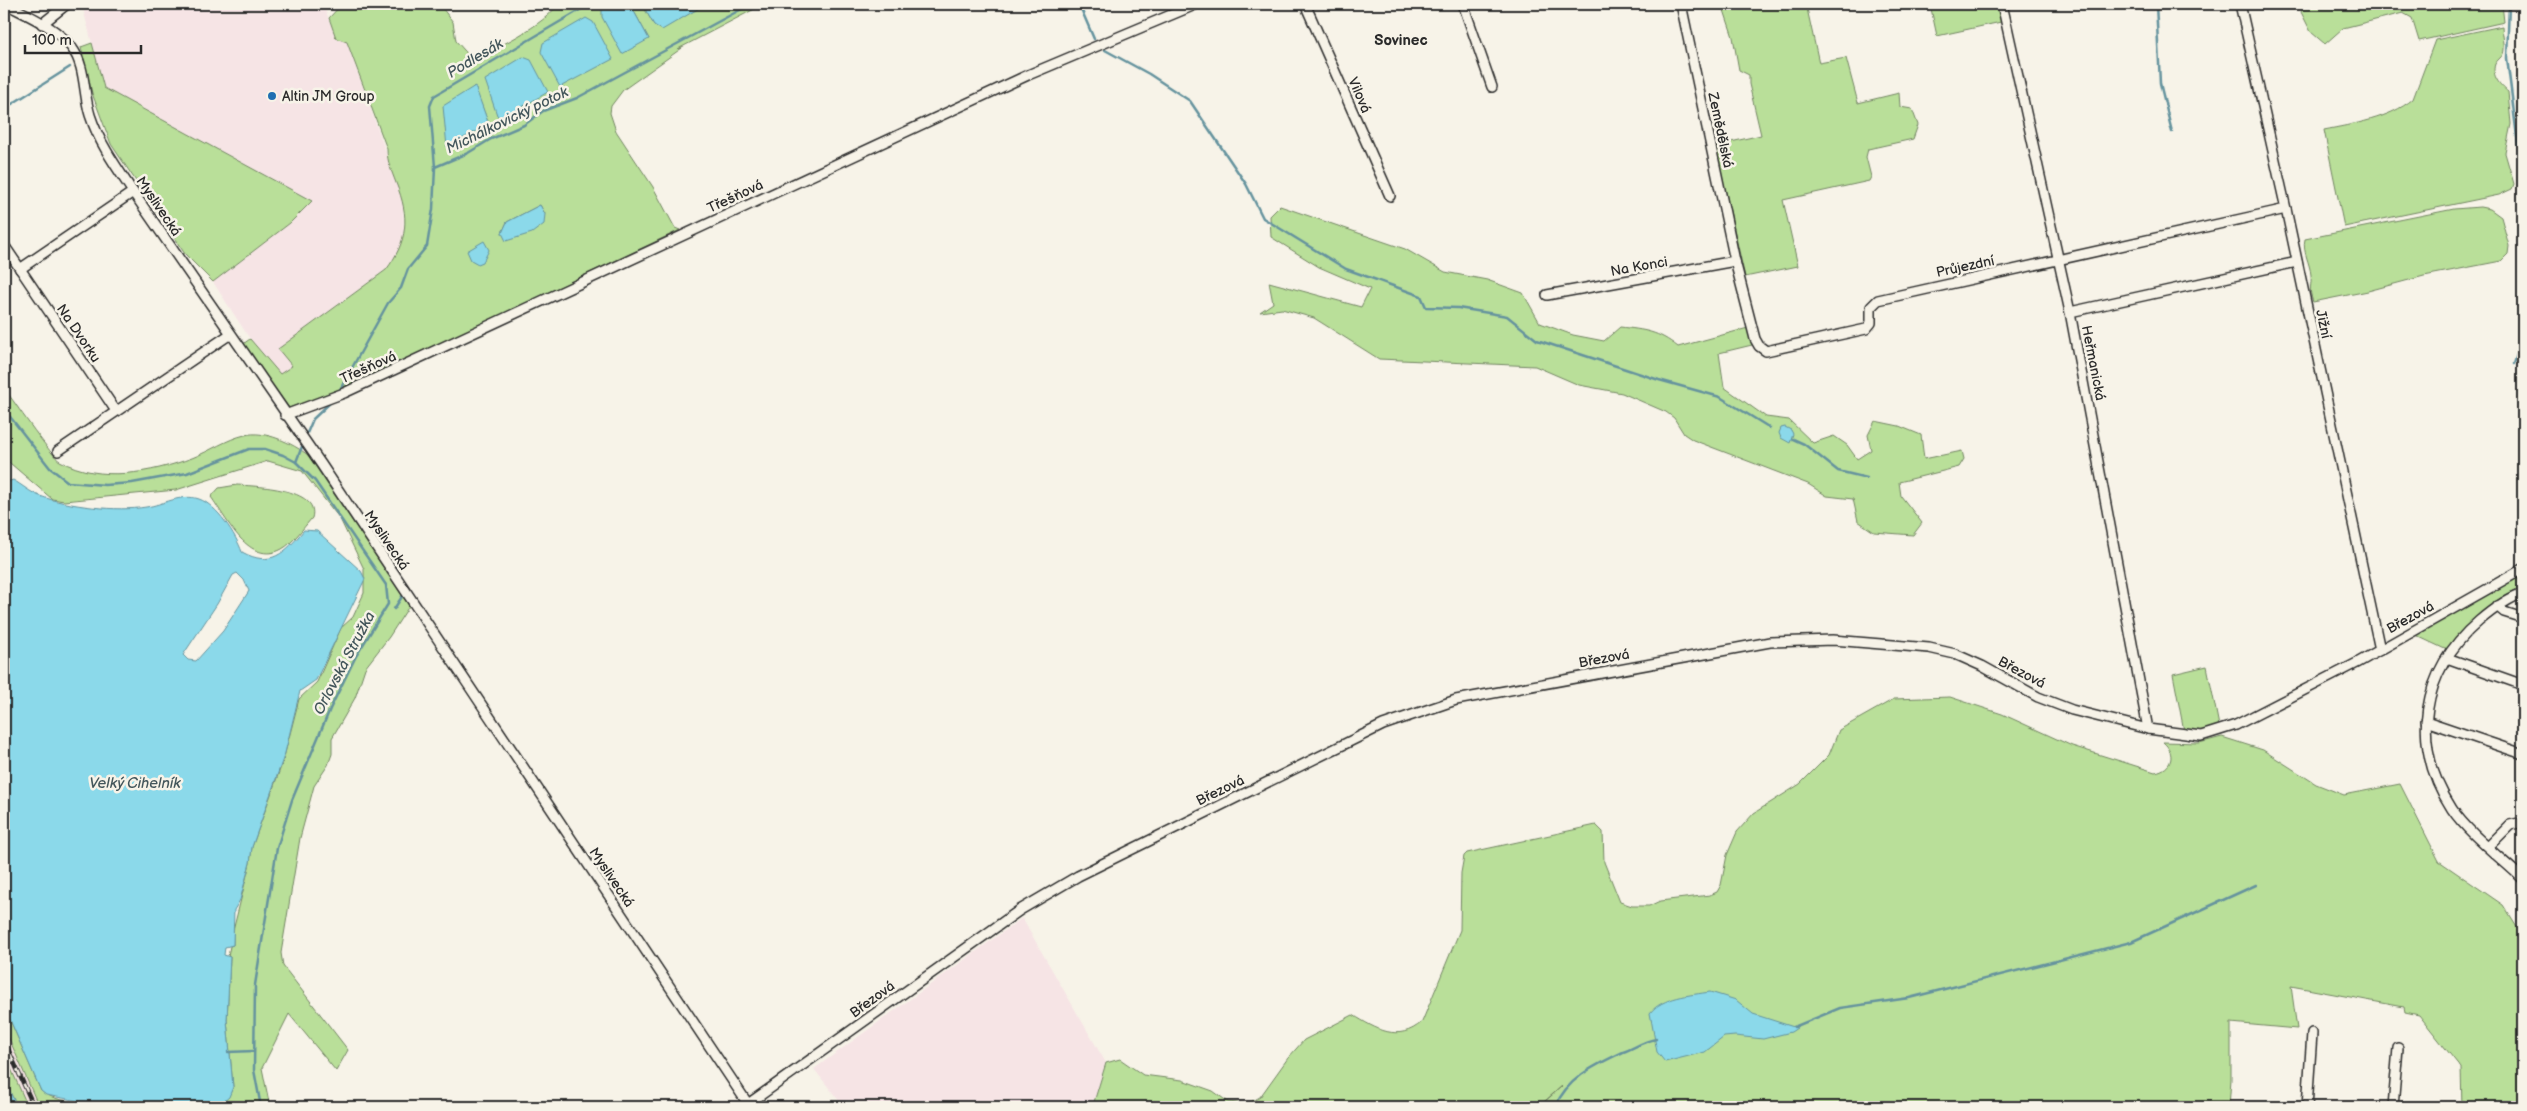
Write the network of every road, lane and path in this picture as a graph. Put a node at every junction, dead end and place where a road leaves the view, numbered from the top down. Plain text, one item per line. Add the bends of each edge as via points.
1 (6, 4) edge
2 (67, 4) edge
3 (1197, 4) edge
4 (1305, 4) edge
5 (1463, 4) edge
6 (1681, 4) edge
7 (2002, 4) edge
8 (2240, 4) edge
9 (42, 24) junction
10 (1492, 86) dead end
11 (133, 192) junction
12 (1390, 196) dead end
13 (2286, 209) junction
14 (4, 245) edge
15 (2058, 260) junction
16 (1735, 261) junction
17 (2297, 262) junction
18 (20, 269) junction
19 (1547, 296) dead end
20 (2070, 312) junction
21 (229, 334) junction
22 (116, 411) junction
23 (286, 415) junction
24 (58, 451) dead end
25 (2523, 569) edge
26 (2523, 593) edge
27 (2497, 606) junction
28 (2523, 618) edge
29 (2380, 650) junction
30 (2447, 658) junction
31 (2523, 685) edge
32 (2426, 721) junction
33 (2148, 729) junction
34 (2523, 754) edge
35 (2523, 822) edge
36 (2489, 846) junction
37 (2523, 878) edge
38 (2312, 1033) dead end
39 (2398, 1048) dead end
40 (746, 1106) edge
41 (2307, 1107) edge
42 (2393, 1107) edge

1 - 9 street, Myslivecká
2 - 9 street
3 - 23 street, Třešňová via 1028,75 344,393
4 - 12 street, Vilová
5 - 10 street
6 - 16 street, Zemědělská
7 - 15 street, Heřmanická
8 - 13 street, Jižní
9 - 11 street, Myslivecká via 54,30 73,49 80,63 90,114 105,149
11 - 18 street
11 - 21 street, Myslivecká
13 - 15 street, Průjezdní
13 - 17 street, Jižní
14 - 18 street, Na Dvorku
15 - 16 street, Průjezdní via 1878,300 1871,307 1871,323 1866,329 1766,351 1755,339
15 - 20 street, Heřmanická
16 - 19 street, Na Konci
17 - 20 street
17 - 29 street, Jižní
18 - 22 street, Na Dvorku
20 - 33 street, Heřmanická
21 - 22 street
21 - 23 street, Myslivecká
22 - 24 street
23 - 40 street, Myslivecká
25 - 29 street, Březová
26 - 27 street
27 - 28 street via 2504,612
27 - 30 street via 2467,631
29 - 33 street, Březová via 2236,725 2201,736
30 - 31 street
30 - 32 street via 2432,686
32 - 34 street
32 - 36 street via 2428,752 2444,793 2462,821
33 - 40 street, Březová via 2072,710 2038,697 1954,654 1929,648 1833,640 1770,642 1456,700 1383,725 1078,876 1020,910
35 - 36 street via 2507,828
36 - 37 street
38 - 41 street
39 - 42 street

